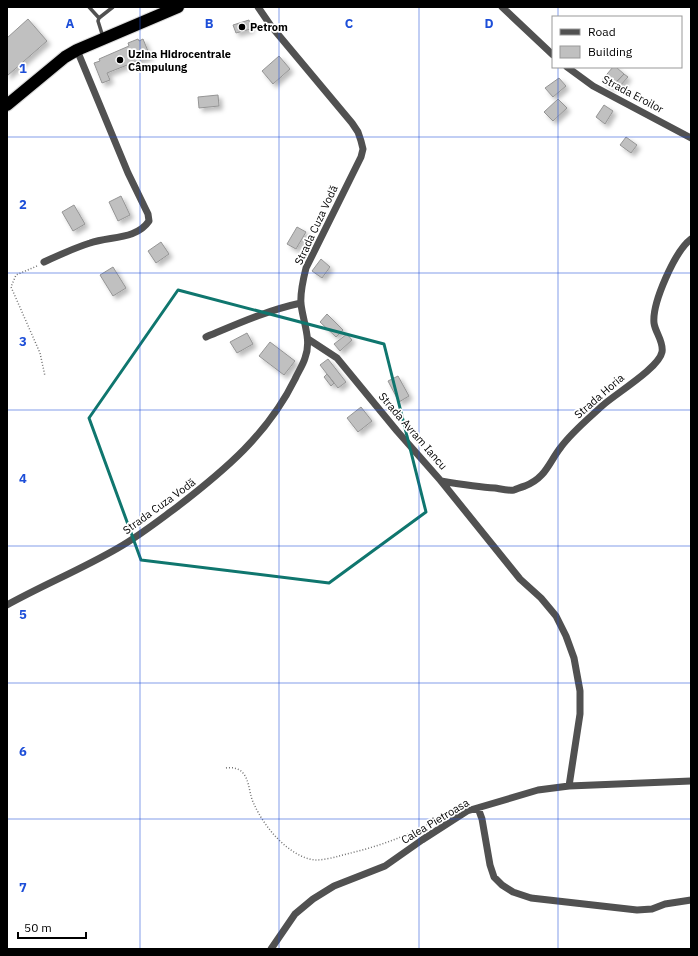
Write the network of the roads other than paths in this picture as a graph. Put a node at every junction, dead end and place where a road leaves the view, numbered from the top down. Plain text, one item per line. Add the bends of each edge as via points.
1 (89, 7) edge
2 (113, 7) edge
3 (178, 7) edge
4 (258, 7) edge
5 (502, 7) edge
6 (99, 18) junction
7 (104, 38) junction
8 (77, 50) junction
9 (552, 54) edge
10 (568, 68) edge
11 (7, 105) edge
12 (691, 138) edge
13 (691, 239) edge
14 (44, 262) road end
15 (301, 303) junction
16 (206, 337) dead end
17 (308, 339) junction
18 (441, 481) junction
19 (7, 604) edge
20 (691, 781) edge
21 (569, 786) junction
22 (478, 808) junction
23 (691, 900) edge
24 (271, 949) edge

1 - 6 lane
2 - 6 lane
3 - 7 highway
4 - 15 street, Strada Cuza Vodă via 271,26 345,113 358,132 362,150 361,157 306,268
5 - 9 street
6 - 7 lane
7 - 8 highway
8 - 11 highway
8 - 14 street via 149,221 136,232 94,241
10 - 12 street, Strada Eroilor via 593,86
13 - 18 street, Strada Horia via 679,251 654,312 654,325 663,351 660,358 582,424 561,446 543,475 513,490
15 - 16 street via 258,315
15 - 17 street, Strada Cuza Vodă
17 - 18 street, Strada Avram Iancu via 337,358
17 - 19 street, Strada Cuza Vodă via 305,358 286,397 266,425 229,466 119,548
18 - 21 street, Strada Avram Iancu via 520,579 556,616 566,636 574,658 580,691 580,714
20 - 21 street, Calea Pietroasa
21 - 22 street, Calea Pietroasa via 538,790
22 - 23 street via 494,877 513,892 531,898 637,910
22 - 24 street, Calea Pietroasa via 456,818 385,866 334,886 313,898 295,914

